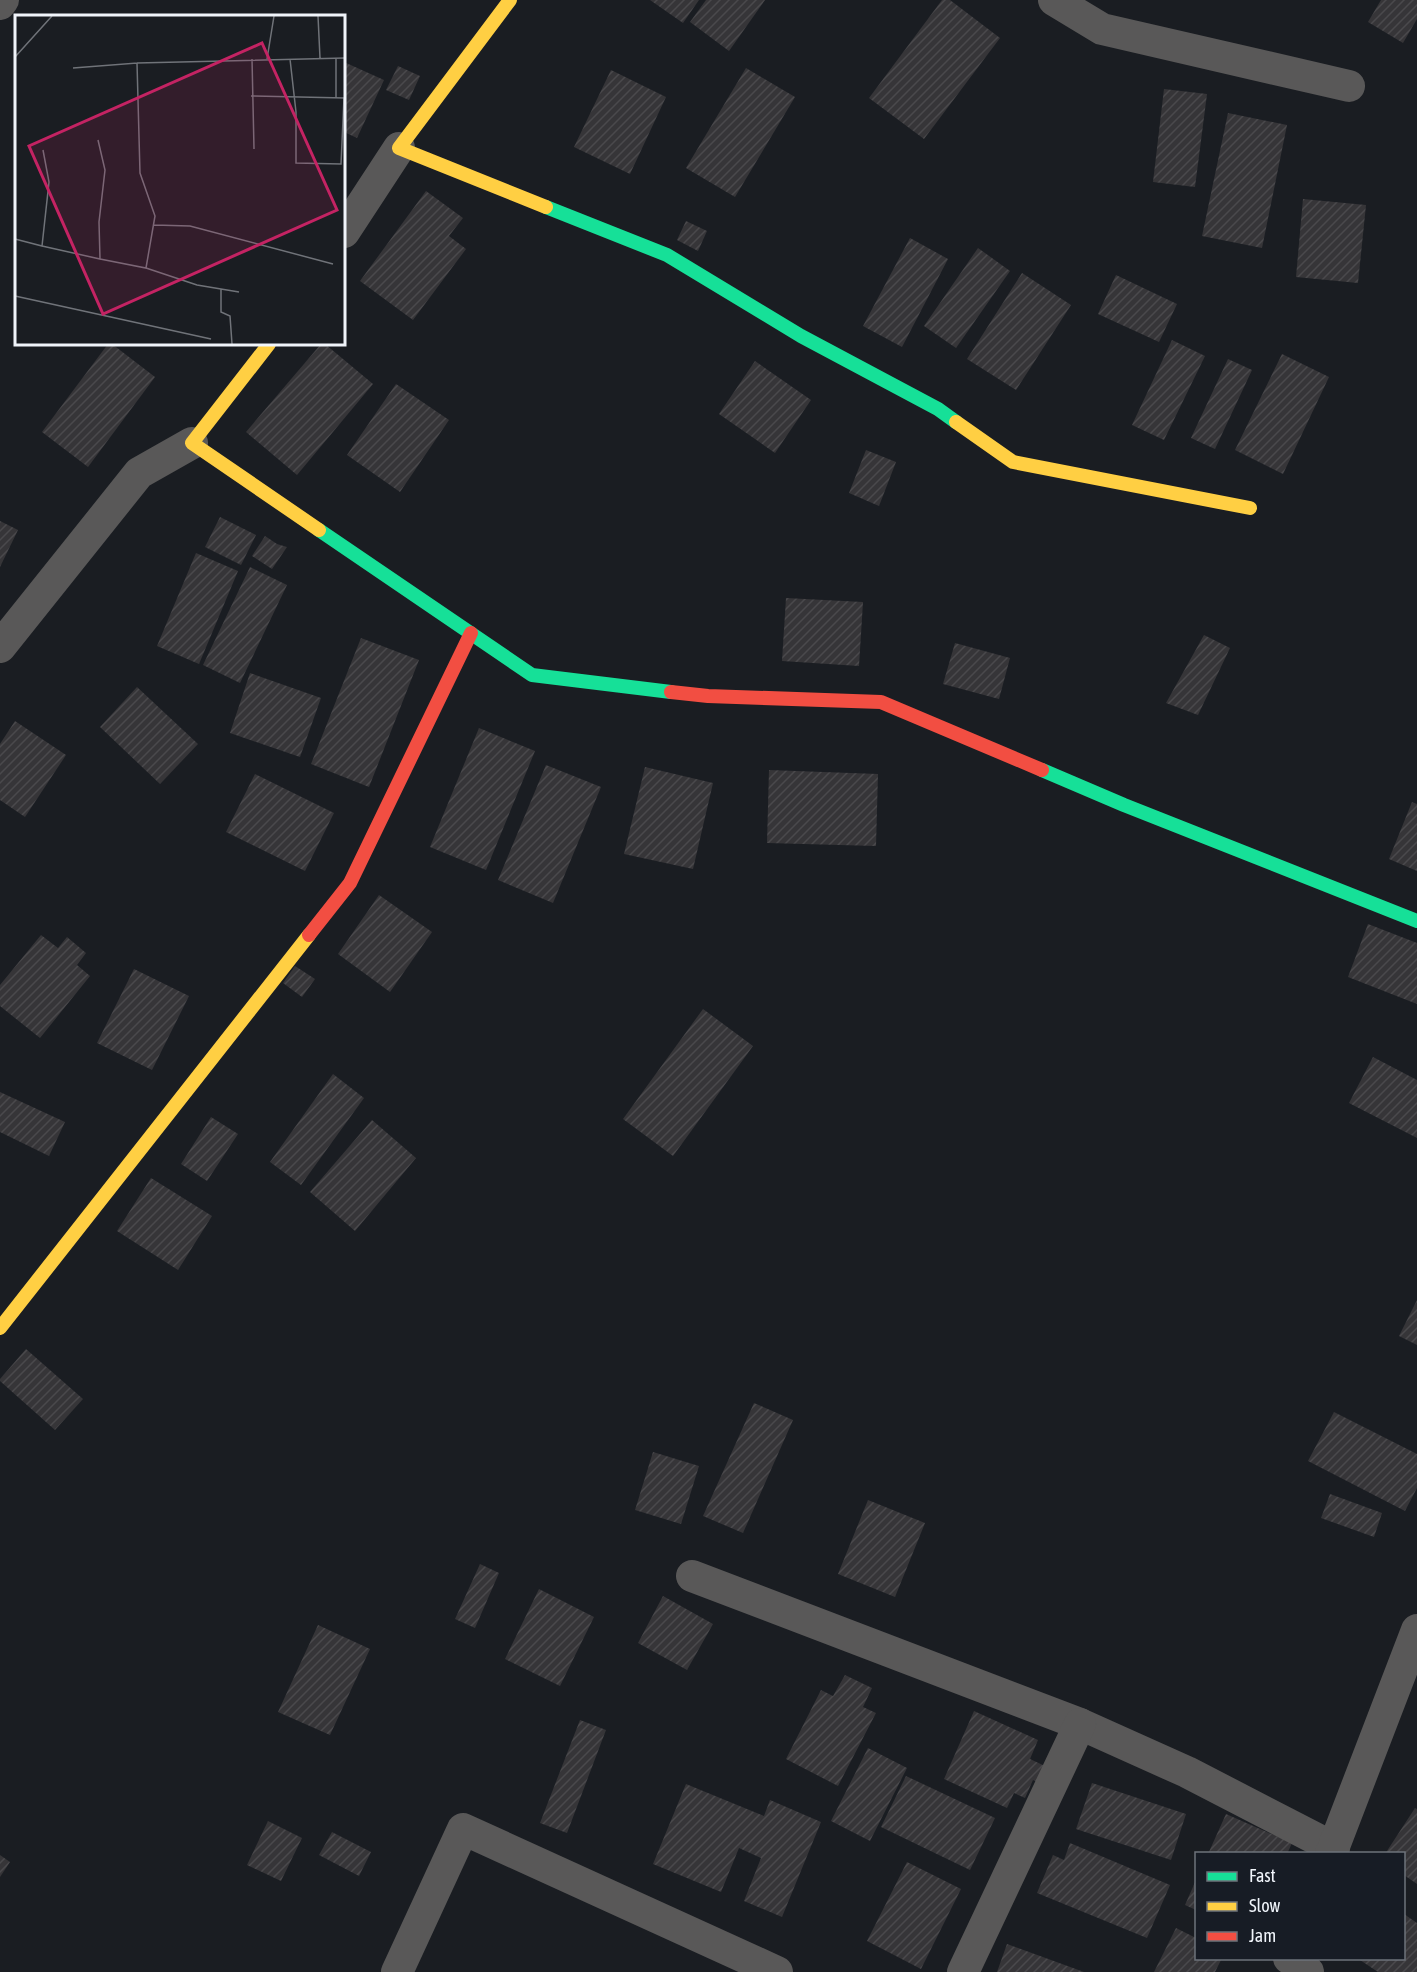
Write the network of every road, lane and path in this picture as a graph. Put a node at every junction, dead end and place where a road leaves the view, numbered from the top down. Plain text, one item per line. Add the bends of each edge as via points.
1 (3, 0) edge
2 (510, 0) edge
3 (1054, 0) edge
4 (0, 4) edge
5 (1349, 86) dead end
6 (399, 148) junction
7 (345, 230) edge
8 (268, 345) edge
9 (192, 443) junction
10 (1250, 508) dead end
11 (471, 633) junction
12 (0, 647) edge
13 (1417, 921) edge
14 (0, 1328) edge
15 (692, 1576) dead end
16 (1417, 1630) edge
17 (1080, 1724) junction
18 (1333, 1851) edge
19 (1290, 1960) edge
20 (397, 1972) edge
21 (777, 1972) edge
22 (963, 1972) edge
23 (1308, 1972) edge

1 - 4 street
2 - 6 street
3 - 5 street via 1102,29
6 - 7 street
6 - 10 street via 667,255 801,336 938,409 1013,462
8 - 9 street
9 - 11 street
9 - 12 street via 139,473
11 - 13 street via 532,675 708,696 881,702 1124,805
11 - 14 street via 350,883
15 - 17 street
16 - 18 street
17 - 18 street via 1187,1772
17 - 22 street
19 - 23 street
20 - 21 street via 464,1829

